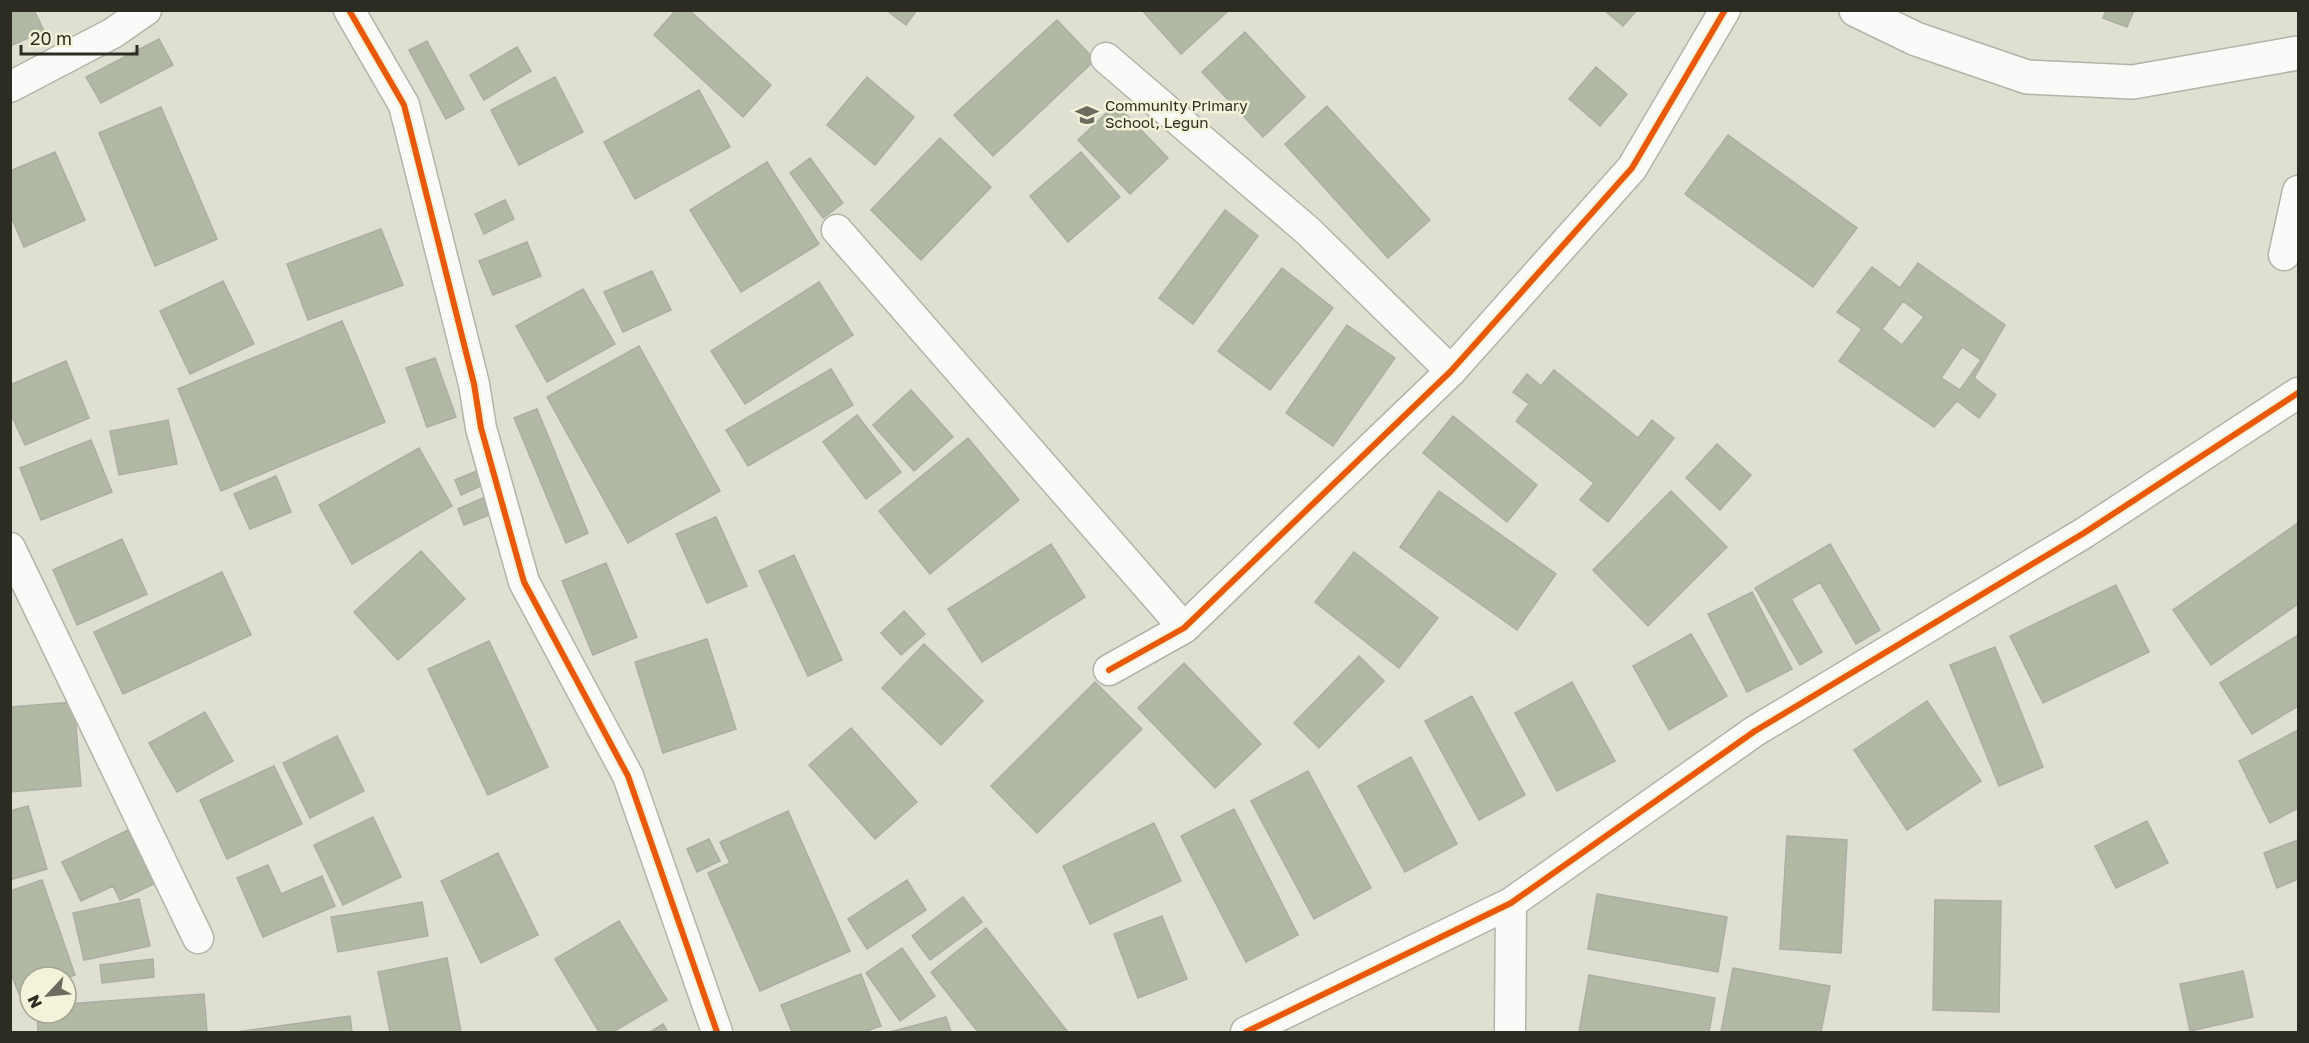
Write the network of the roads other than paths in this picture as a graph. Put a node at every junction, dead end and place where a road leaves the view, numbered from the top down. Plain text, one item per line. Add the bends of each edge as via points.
1 (146, 10) edge
2 (349, 10) edge
3 (1725, 10) edge
4 (1856, 10) edge
5 (2298, 53) edge
6 (1106, 58) dead end
7 (10, 87) edge
8 (2298, 191) edge
9 (837, 230) dead end
10 (2284, 255) dead end
11 (1451, 371) junction
12 (2298, 393) edge
13 (10, 548) edge
14 (1184, 628) junction
15 (1109, 670) dead end
16 (1511, 903) junction
17 (198, 938) dead end
18 (717, 1032) edge
19 (1246, 1032) edge
20 (1510, 1032) edge

1 - 7 street via 113,33
2 - 18 street via 404,105 474,384 480,428 524,582 628,776
3 - 11 street via 1632,168
4 - 5 street via 1916,39 2027,77 2133,82
6 - 11 street via 1308,231
8 - 10 street
9 - 14 street
11 - 14 street
12 - 16 street via 2084,533 1755,730
13 - 17 street
14 - 15 street
16 - 19 street
16 - 20 street

